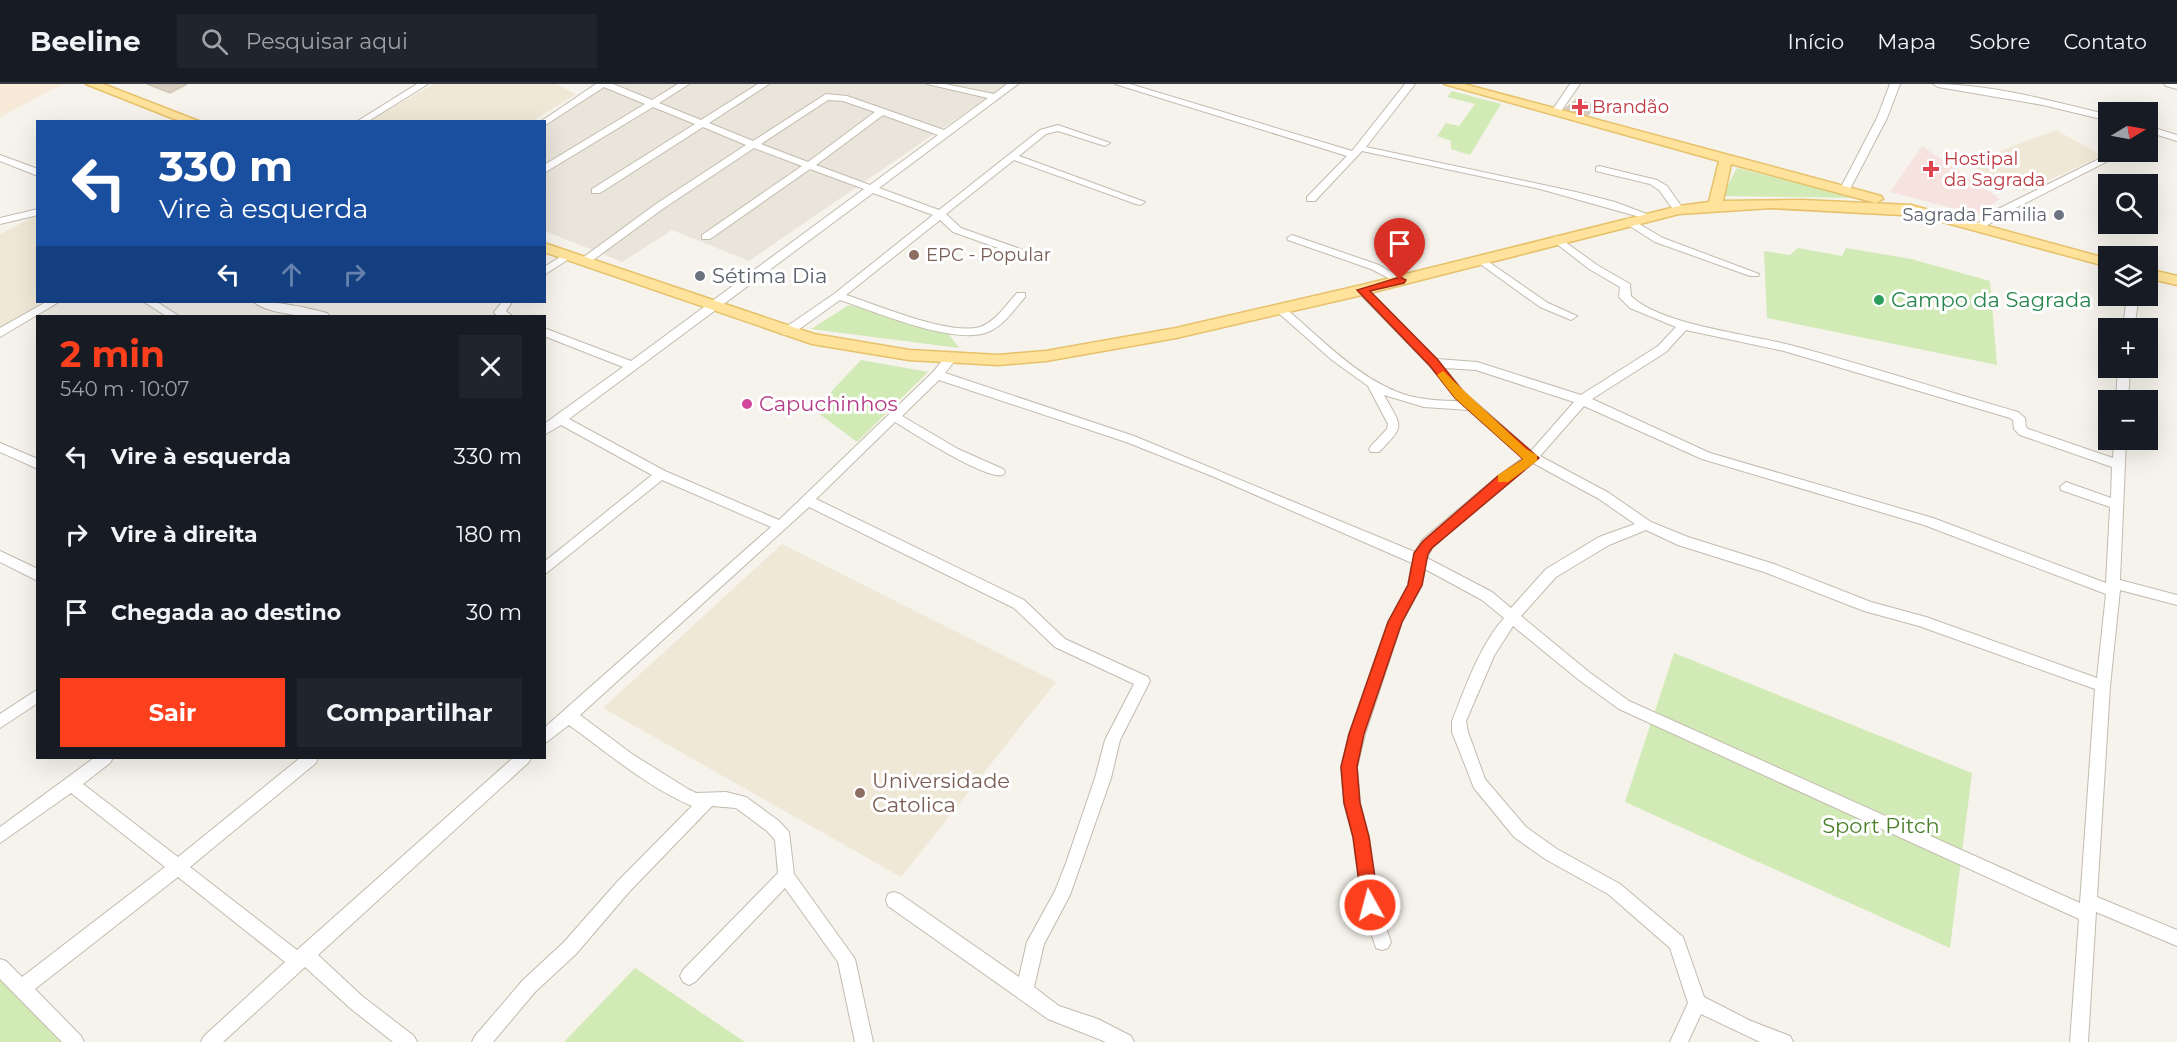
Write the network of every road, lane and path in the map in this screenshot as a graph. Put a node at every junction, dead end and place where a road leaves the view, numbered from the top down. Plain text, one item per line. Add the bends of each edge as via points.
1 (92, 84) edge
2 (423, 84) edge
3 (603, 84) edge
4 (684, 84) edge
5 (764, 84) edge
6 (932, 84) edge
7 (1013, 84) edge
8 (1120, 84) edge
9 (1410, 84) edge
10 (1450, 84) edge
11 (1575, 84) edge
12 (1895, 84) edge
13 (1938, 84) edge
14 (2169, 84) edge
15 (2177, 86) edge
16 (995, 97) junction
17 (654, 104) junction
18 (882, 111) junction
19 (1556, 112) junction
20 (2098, 115) edge
21 (190, 120) edge
22 (363, 120) edge
23 (546, 121) edge
24 (705, 123) junction
25 (2158, 132) edge
26 (945, 134) junction
27 (2177, 138) edge
28 (1106, 143) dead end
29 (754, 145) junction
30 (1356, 151) junction
31 (1014, 157) junction
32 (0, 158) edge
33 (1726, 159) junction
34 (2099, 162) edge
35 (810, 165) junction
36 (546, 169) edge
37 (1599, 169) dead end
38 (36, 172) edge
39 (871, 190) junction
40 (596, 191) dead end
41 (1844, 191) junction
42 (1311, 199) dead end
43 (1140, 202) dead end
44 (1715, 205) junction
45 (1679, 210) junction
46 (36, 212) edge
47 (1922, 212) junction
48 (940, 214) junction
49 (1647, 216) junction
50 (0, 221) edge
51 (1629, 221) junction
52 (1978, 227) junction
53 (706, 237) dead end
54 (1292, 238) dead end
55 (1557, 239) junction
56 (546, 248) edge
57 (1022, 253) dead end
58 (568, 255) junction
59 (1480, 259) junction
60 (2098, 260) edge
61 (585, 261) junction
62 (546, 271) edge
63 (1754, 274) dead end
64 (2158, 276) edge
65 (1400, 280) junction
66 (2177, 281) edge
67 (1362, 290) junction
68 (1021, 295) dead end
69 (838, 296) junction
70 (51, 303) edge
71 (152, 303) edge
72 (262, 303) edge
73 (506, 303) edge
74 (713, 307) junction
75 (1281, 310) junction
76 (171, 315) edge
77 (319, 315) edge
78 (505, 315) edge
79 (1571, 316) dead end
80 (1684, 326) junction
81 (787, 332) junction
82 (0, 333) edge
83 (546, 333) edge
84 (951, 358) junction
85 (1434, 363) junction
86 (632, 366) junction
87 (937, 375) junction
88 (1371, 381) junction
89 (1582, 400) junction
90 (1471, 406) junction
91 (894, 416) junction
92 (550, 425) edge
93 (0, 447) edge
94 (1375, 449) dead end
95 (2120, 450) edge
96 (1532, 458) junction
97 (36, 464) edge
98 (2120, 465) junction
99 (999, 472) dead end
100 (661, 474) junction
101 (2066, 487) dead end
102 (808, 501) junction
103 (2118, 505) junction
104 (1646, 525) junction
105 (781, 526) junction
106 (0, 556) edge
107 (1419, 561) junction
108 (546, 568) edge
109 (36, 575) edge
110 (2113, 587) junction
111 (2177, 600) edge
112 (1513, 615) junction
113 (2103, 686) junction
114 (36, 696) edge
115 (569, 716) junction
116 (0, 722) edge
117 (546, 736) edge
118 (104, 759) edge
119 (310, 759) edge
120 (522, 759) edge
121 (70, 783) junction
122 (707, 801) junction
123 (0, 836) edge
124 (176, 867) junction
125 (786, 876) junction
126 (894, 900) dead end
127 (2087, 908) junction
128 (2177, 938) edge
129 (1382, 942) dead end
130 (300, 958) junction
131 (0, 967) edge
132 (689, 976) dead end
133 (21, 989) junction
134 (1024, 991) junction
135 (1697, 1003) junction
136 (75, 1042) edge
137 (210, 1042) edge
138 (408, 1042) edge
139 (481, 1042) edge
140 (864, 1042) edge
141 (1125, 1042) edge
142 (1679, 1042) edge
143 (1784, 1042) edge
144 (2079, 1042) edge

1 - 21 main road
2 - 22 street
3 - 17 street
3 - 23 street
4 - 17 street
5 - 24 street
6 - 16 street
7 - 16 street
8 - 30 street
9 - 30 street
10 - 19 main road
11 - 19 street
12 - 41 street
13 - 20 street
14 - 15 street
16 - 26 street
17 - 24 street
17 - 36 street
18 - 26 street
18 - 29 street via 844,98 826,97
18 - 35 street
19 - 33 main road
24 - 29 street
24 - 40 street
25 - 27 street
26 - 39 street
28 - 31 street via 1054,127
29 - 35 street
29 - 61 street
30 - 42 street
30 - 49 street via 1553,187
31 - 43 street
31 - 48 street
32 - 38 street
33 - 41 main road
33 - 44 main road
34 - 52 street
35 - 39 street
35 - 53 street
37 - 45 street via 1658,184
39 - 48 street
39 - 74 street
41 - 47 main road
44 - 45 main road
44 - 47 main road via 1780,202
45 - 49 main road
46 - 50 street
47 - 52 main road
48 - 57 street via 957,230
48 - 69 street
49 - 51 main road
51 - 55 main road
51 - 63 street via 1659,240
52 - 60 main road
54 - 65 street via 1375,267
55 - 59 main road
55 - 80 street via 1626,286 1625,297 1634,306
56 - 58 main road
58 - 61 main road
58 - 62 street
59 - 65 main road
59 - 79 street via 1544,305
61 - 74 main road
64 - 66 main road
65 - 67 main road
67 - 75 main road
67 - 85 street
68 - 69 street via 990,327 975,332 930,325
69 - 81 street
70 - 82 street
71 - 76 street
72 - 77 street
73 - 78 street via 500,312
74 - 81 main road
74 - 86 street
75 - 84 main road via 1046,356
75 - 88 street via 1344,364
80 - 89 street via 1662,350
80 - 98 street via 1785,348 2009,413 2019,418 2024,432
81 - 84 main road via 860,348
83 - 86 street
84 - 87 street
85 - 89 street via 1477,366
85 - 90 street
86 - 92 street
87 - 91 street
87 - 107 street via 1216,472
88 - 90 street via 1398,397
88 - 94 street via 1394,424
89 - 96 street
89 - 110 street via 1706,456 1928,521
90 - 96 street
91 - 99 street via 954,452
91 - 102 street
92 - 100 street
93 - 97 street
95 - 98 street
96 - 104 street via 1604,496
96 - 107 street via 1427,544
98 - 103 street
100 - 105 street
100 - 108 street
101 - 103 street
102 - 105 street
102 - 134 street via 1019,604 1060,644 1143,681 1113,740 1062,895 1036,942
103 - 110 street
104 - 112 street via 1604,541 1551,573
104 - 113 street via 1869,608 1921,621
105 - 115 street
106 - 109 street
107 - 112 street via 1487,596
107 - 129 street via 1415,585 1395,622 1349,767 1370,905
110 - 111 street
110 - 113 street
112 - 127 street via 1624,705
112 - 135 street via 1487,654 1460,721 1462,740 1479,783 1520,831 1551,854 1614,889 1677,943
113 - 127 street
114 - 116 street
115 - 117 street
115 - 122 street via 682,794
118 - 121 street
119 - 124 street
120 - 130 street
121 - 123 street
121 - 124 street
122 - 125 street via 740,802 773,826 783,837
122 - 139 street via 570,948 529,986
124 - 130 street
124 - 133 street via 101,930
125 - 132 street
125 - 140 street via 846,958
126 - 134 street
127 - 128 street
127 - 144 street
130 - 137 street
130 - 138 street
131 - 133 street
133 - 136 street
134 - 141 street via 1054,1013
135 - 142 street
135 - 143 street

